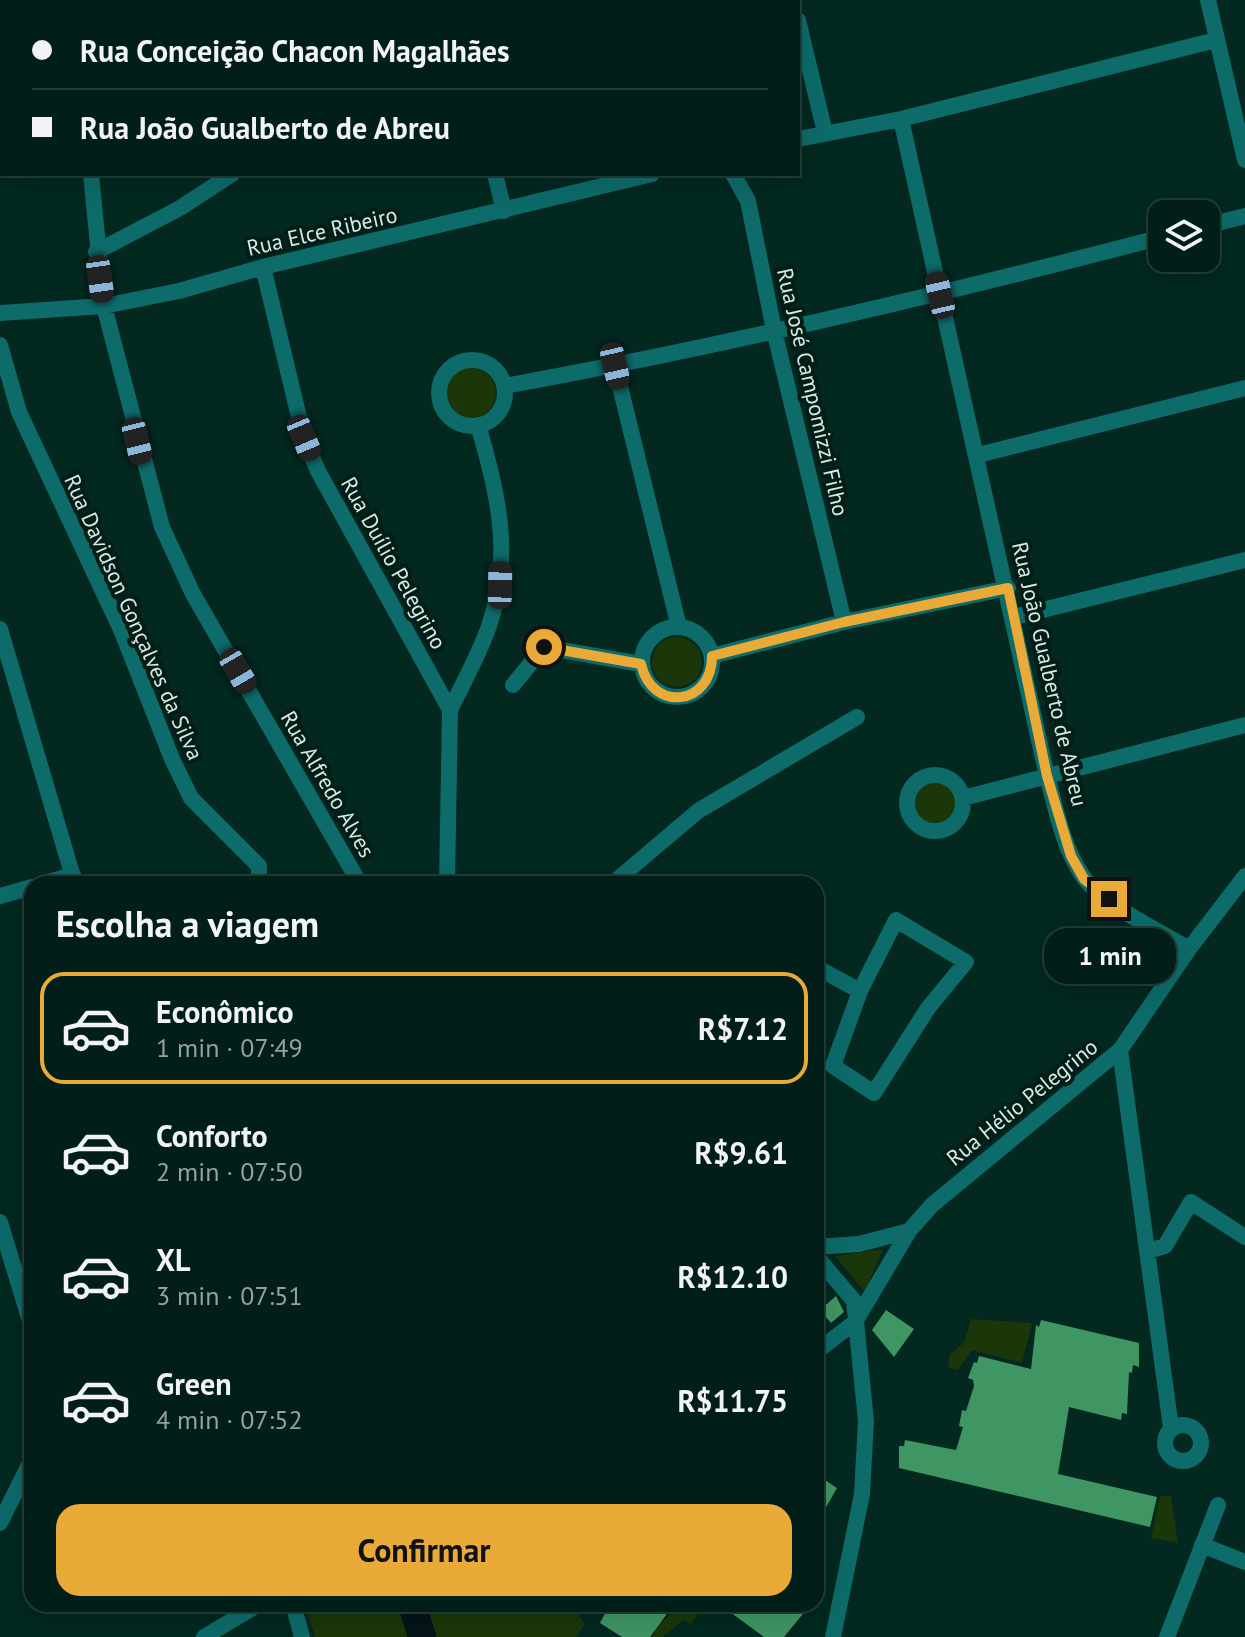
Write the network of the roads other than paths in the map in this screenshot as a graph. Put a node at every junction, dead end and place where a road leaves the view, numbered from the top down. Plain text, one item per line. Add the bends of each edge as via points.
1 (1208, 0) edge
2 (800, 28) edge
3 (1216, 40) junction
4 (901, 119) junction
5 (825, 133) junction
6 (800, 139) edge
7 (1245, 160) edge
8 (91, 176) edge
9 (229, 176) edge
10 (495, 176) edge
11 (644, 176) edge
12 (734, 176) edge
13 (504, 211) junction
14 (1245, 216) edge
15 (1220, 222) edge
16 (1148, 241) edge
17 (96, 252) junction
18 (263, 267) junction
19 (940, 295) junction
20 (104, 306) junction
21 (0, 313) edge
22 (774, 330) junction
23 (0, 345) edge
24 (615, 366) junction
25 (504, 386) junction
26 (1245, 388) edge
27 (478, 425) junction
28 (978, 455) junction
29 (1245, 560) edge
30 (1008, 588) junction
31 (1014, 617) junction
32 (844, 622) junction
33 (679, 627) junction
34 (0, 629) edge
35 (712, 656) junction
36 (641, 664) junction
37 (513, 685) dead end
38 (450, 710) junction
39 (857, 717) dead end
40 (1245, 725) edge
41 (1047, 776) junction
42 (963, 798) dead end
43 (73, 876) edge
44 (259, 876) edge
45 (355, 876) edge
46 (447, 876) edge
47 (621, 876) edge
48 (1245, 876) edge
49 (24, 889) edge
50 (0, 896) edge
51 (1189, 949) junction
52 (824, 971) edge
53 (860, 991) junction
54 (1120, 1050) junction
55 (0, 1222) edge
56 (909, 1231) junction
57 (1245, 1237) edge
58 (824, 1246) edge
59 (1148, 1251) junction
60 (824, 1265) edge
61 (24, 1302) edge
62 (855, 1322) junction
63 (824, 1346) edge
64 (1171, 1428) dead end
65 (24, 1473) edge
66 (1218, 1505) dead end
67 (0, 1523) edge
68 (1202, 1545) junction
69 (1245, 1562) edge
70 (246, 1612) edge
71 (295, 1612) edge
72 (204, 1637) edge
73 (302, 1637) edge
74 (833, 1637) edge
75 (1167, 1637) edge

1 - 3 street
2 - 5 street
3 - 4 street
3 - 7 street
4 - 5 street
4 - 19 street, Rua João Gualberto de Abreu
5 - 6 street
8 - 17 street, Rua Alfredo Alves
9 - 17 street
10 - 13 street
11 - 13 street, Rua Elce Ribeiro
12 - 22 street, Rua José Campomizzi Filho via 748,201
13 - 18 street, Rua Elce Ribeiro
14 - 15 street
16 - 19 street
17 - 20 street, Rua Alfredo Alves
18 - 20 street, Rua Elce Ribeiro
18 - 38 street, Rua Duílio Pelegrino via 309,449
19 - 22 street
19 - 28 street, Rua João Gualberto de Abreu
20 - 21 street, Rua Elce Ribeiro
20 - 45 street, Rua Alfredo Alves via 162,527 193,594
22 - 24 street
22 - 32 street, Rua José Campomizzi Filho
23 - 44 street, Rua Davidson Gonçalves da Silva via 19,412 122,632 191,798 259,866
24 - 25 street
24 - 33 street
25 - 27 street via 502,407
25 - 27 street via 492,367 472,360 444,375 442,407 457,422
26 - 28 street
27 - 38 street via 498,491 500,585 489,627
28 - 30 street, Rua João Gualberto de Abreu
29 - 31 street
30 - 31 street, Rua João Gualberto de Abreu
30 - 32 street
31 - 41 street, Rua João Gualberto de Abreu
32 - 35 street
33 - 35 street via 700,635
33 - 36 street via 667,628 647,642
34 - 43 street
35 - 36 street via 702,688 681,697 659,693
36 - 37 street via 544,647
38 - 46 street, Rua Duílio Pelegrino
39 - 47 street via 698,811
40 - 41 street
41 - 42 street
41 - 51 street, Rua João Gualberto de Abreu via 1071,856 1084,879
48 - 51 street, Rua Hélio Pelegrino
49 - 50 street
51 - 54 street, Rua Hélio Pelegrino
52 - 53 street
53 - 53 street via 833,1066 874,1093 928,1008 966,962 896,920
54 - 56 street, Rua Hélio Pelegrino via 1017,1138 970,1170
54 - 59 street
55 - 61 street
56 - 58 street
56 - 62 street, Rua Hélio Pelegrino
57 - 59 street via 1191,1202 1165,1246
59 - 64 street
60 - 62 street via 854,1301
62 - 63 street
62 - 74 street via 867,1450
65 - 67 street
66 - 68 street
68 - 69 street
68 - 75 street
70 - 72 street
71 - 73 street

